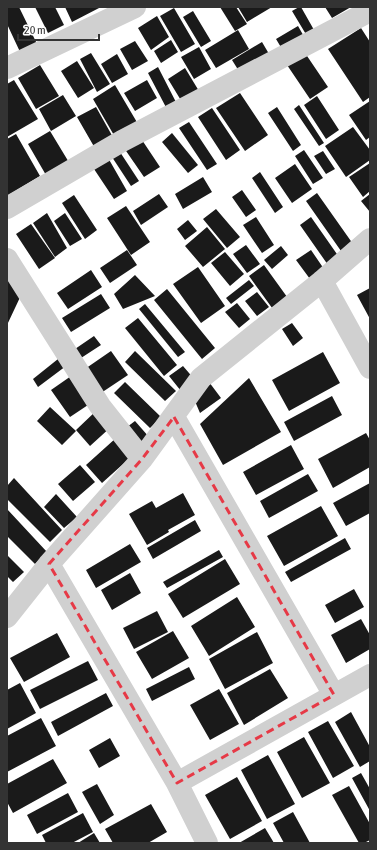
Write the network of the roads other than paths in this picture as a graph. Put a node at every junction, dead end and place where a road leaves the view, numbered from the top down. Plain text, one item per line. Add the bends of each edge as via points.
1 (136, 7) edge
2 (370, 11) edge
3 (7, 68) edge
4 (7, 208) edge
5 (370, 240) edge
6 (7, 259) edge
7 (322, 280) junction
8 (370, 368) edge
9 (174, 417) junction
10 (142, 459) junction
11 (49, 564) junction
12 (7, 617) edge
13 (370, 675) edge
14 (334, 695) junction
15 (177, 783) junction
16 (207, 843) edge

1 - 3 street
2 - 4 street via 122,142
5 - 7 street
6 - 10 street via 100,406
7 - 8 street
7 - 9 street via 201,378
9 - 10 street
9 - 14 street
10 - 11 street
11 - 12 street
11 - 15 street
13 - 14 street
14 - 15 street
15 - 16 street

